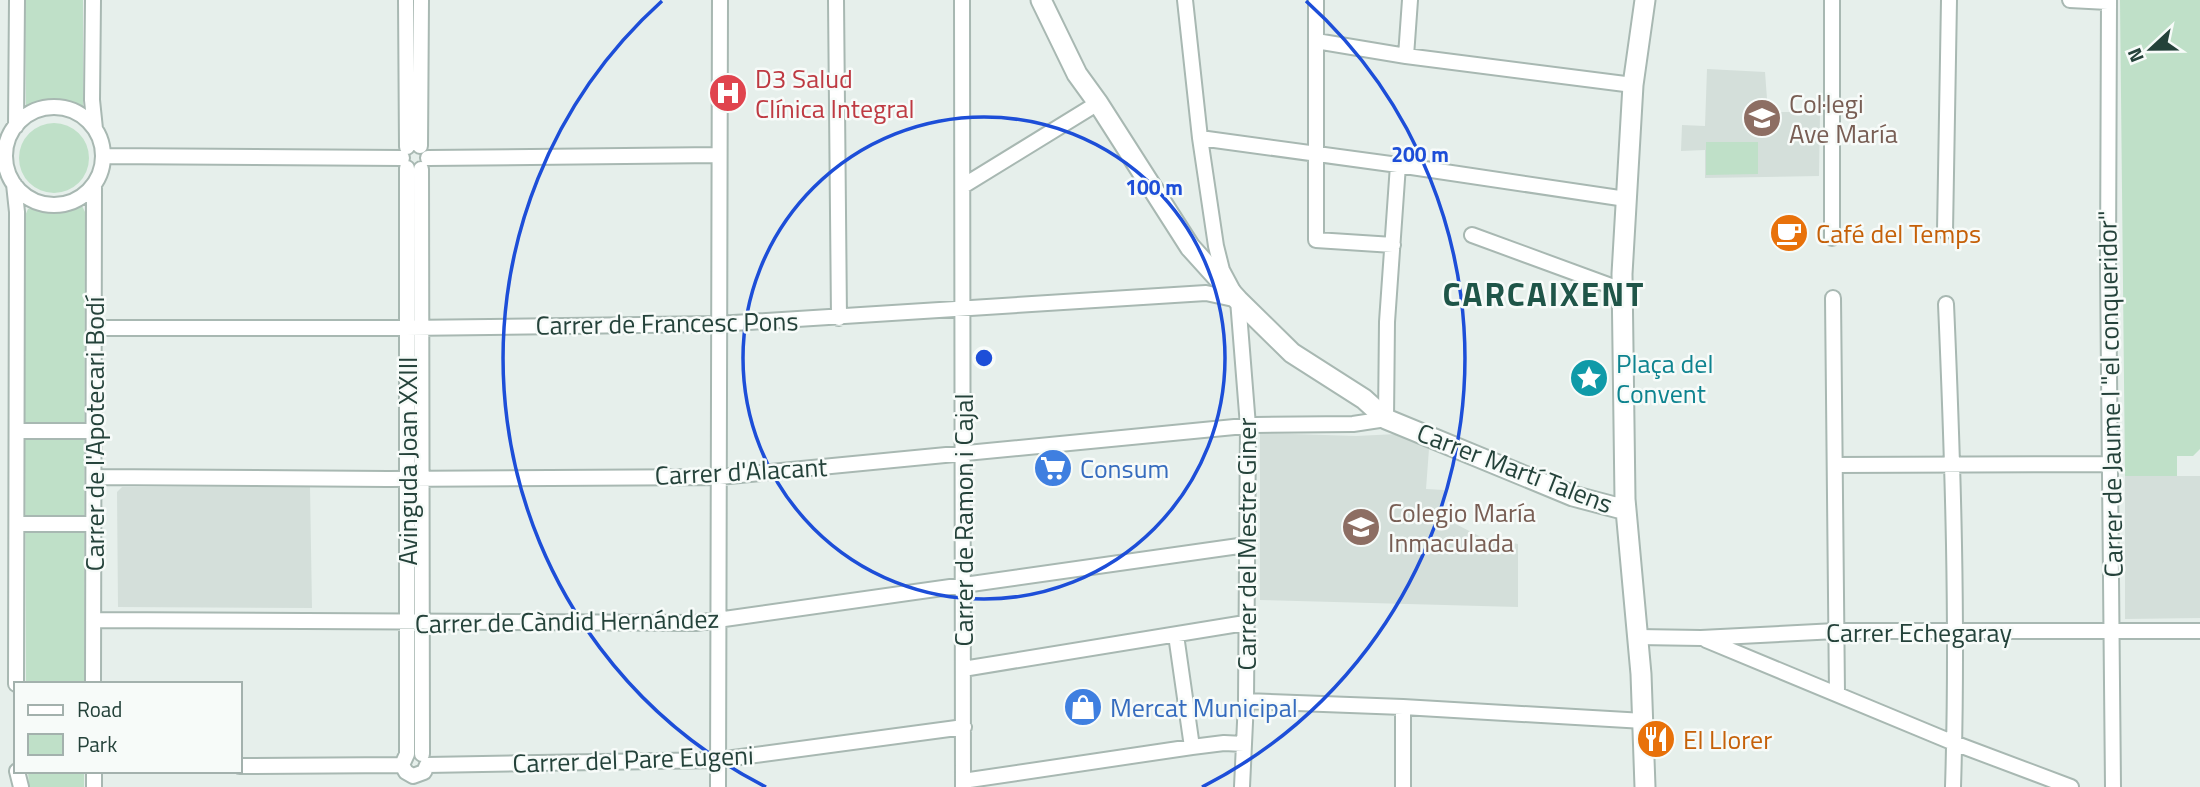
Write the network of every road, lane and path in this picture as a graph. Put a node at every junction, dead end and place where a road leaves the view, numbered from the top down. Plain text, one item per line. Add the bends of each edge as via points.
1 (17, 0) edge
2 (93, 0) edge
3 (406, 0) edge
4 (421, 0) edge
5 (720, 0) edge
6 (836, 0) edge
7 (962, 0) edge
8 (1041, 0) edge
9 (1185, 0) edge
10 (1316, 0) edge
11 (1410, 0) edge
12 (1644, 0) edge
13 (1832, 0) edge
14 (1949, 0) edge
15 (2070, 0) edge
16 (2108, 1) edge
17 (1316, 41) junction
18 (1406, 56) junction
19 (1633, 85) junction
20 (1098, 103) junction
21 (16, 126) junction
22 (95, 129) junction
23 (1200, 138) junction
24 (4, 141) edge
25 (1314, 153) junction
26 (718, 155) junction
27 (103, 156) junction
28 (414, 157) junction
29 (1398, 165) junction
30 (7, 175) edge
31 (94, 184) junction
32 (963, 186) junction
33 (1626, 199) junction
34 (1945, 231) dead end
35 (1472, 235) dead end
36 (1832, 239) dead end
37 (1392, 245) junction
38 (1622, 290) junction
39 (1833, 298) dead end
40 (1238, 300) junction
41 (1946, 304) dead end
42 (962, 309) junction
43 (839, 318) junction
44 (718, 324) junction
45 (95, 328) junction
46 (414, 328) junction
47 (1386, 419) junction
48 (1248, 426) junction
49 (17, 431) junction
50 (94, 431) junction
51 (963, 453) junction
52 (2111, 464) junction
53 (1835, 465) junction
54 (1953, 465) junction
55 (94, 477) junction
56 (719, 477) junction
57 (414, 478) junction
58 (1626, 510) junction
59 (17, 524) junction
60 (93, 524) junction
61 (1246, 545) junction
62 (963, 584) junction
63 (93, 620) junction
64 (717, 621) junction
65 (415, 623) junction
66 (1245, 623) junction
67 (1836, 631) junction
68 (2113, 631) junction
69 (2200, 631) edge
70 (1954, 632) junction
71 (1176, 635) junction
72 (1638, 637) junction
73 (1701, 638) junction
74 (963, 669) junction
75 (16, 682) edge
76 (93, 682) edge
77 (1837, 694) junction
78 (1246, 701) junction
79 (1403, 707) junction
80 (1644, 721) junction
81 (964, 727) junction
82 (1954, 743) junction
83 (1244, 744) junction
84 (1192, 747) junction
85 (718, 760) junction
86 (242, 766) edge
87 (414, 770) edge
88 (963, 784) edge
89 (718, 787) edge
90 (1242, 787) edge
91 (1403, 787) edge
92 (1645, 787) edge
93 (1953, 787) edge
94 (2071, 787) edge
95 (2113, 787) edge

1 - 21 street
2 - 22 street
3 - 28 street, Avinguda Joan XXIII
4 - 28 street, Avinguda Joan XXIII
5 - 26 street
6 - 43 street
7 - 32 street, Carrer de Ramon i Cajal
8 - 20 street, Carrer Martí Talens via 1077,74
9 - 23 street
10 - 17 street
11 - 18 street
12 - 19 street
13 - 36 street
14 - 34 street
15 - 16 street
16 - 52 street, Carrer de Jaume I "el conqueridor"
17 - 18 street
17 - 25 street
18 - 19 street
19 - 33 street
20 - 32 street
20 - 40 street, Carrer Martí Talens via 1190,247
21 - 22 street via 34,112 56,107 71,110
21 - 24 street
22 - 27 street
23 - 25 street
23 - 40 street via 1216,246
24 - 30 street
25 - 29 street
25 - 37 street via 1315,240
26 - 28 street
26 - 44 street
27 - 28 street
27 - 31 street
28 - 46 street, Avinguda Joan XXIII
29 - 33 street
29 - 37 street
30 - 31 street via 25,195 54,205 83,196
30 - 49 street via 17,212
31 - 45 street, Carrer de l'Apotecari Bodí
32 - 42 street, Carrer de Ramon i Cajal
33 - 38 street
35 - 38 street
37 - 47 street
38 - 58 street
39 - 53 street
40 - 42 street, Carrer de Francesc Pons via 1206,293
40 - 47 street, Carrer Martí Talens via 1292,353 1364,399
40 - 48 street, Carrer del Mestre Giner
41 - 54 street
42 - 43 street, Carrer de Francesc Pons
42 - 51 street, Carrer de Ramon i Cajal
43 - 44 street, Carrer de Francesc Pons
44 - 46 street, Carrer de Francesc Pons
44 - 56 street
45 - 46 street, Carrer de Francesc Pons
45 - 50 street, Carrer de l'Apotecari Bodí
46 - 57 street, Avinguda Joan XXIII
47 - 48 street, Carrer d'Alacant
47 - 58 street, Carrer Martí Talens via 1573,496
48 - 51 street, Carrer d'Alacant
48 - 61 street, Carrer del Mestre Giner
49 - 50 street
49 - 59 street
50 - 55 street, Carrer de l'Apotecari Bodí
51 - 56 street, Carrer d'Alacant
51 - 62 street, Carrer de Ramon i Cajal
52 - 54 street
52 - 68 street, Carrer de Jaume I "el conqueridor"
53 - 54 street
53 - 67 street
54 - 70 street
55 - 57 street, Carrer d'Alacant
55 - 60 street, Carrer de l'Apotecari Bodí
56 - 57 street, Carrer d'Alacant
56 - 64 street
57 - 65 street, Avinguda Joan XXIII
58 - 72 street
59 - 60 street
59 - 75 street
60 - 63 street, Carrer de l'Apotecari Bodí
61 - 62 street, Carrer de Càndid Hernández
61 - 66 street, Carrer del Mestre Giner
62 - 64 street, Carrer de Càndid Hernández
62 - 74 street, Carrer de Ramon i Cajal
63 - 65 street, Carrer de Càndid Hernández
63 - 76 street, Carrer de l'Apotecari Bodí
64 - 65 street, Carrer de Càndid Hernández
64 - 85 street
65 - 87 street, Avinguda Joan XXIII
66 - 71 street
66 - 78 street, Carrer del Mestre Giner
67 - 70 street, Carrer Echegaray
67 - 73 street, Carrer Echegaray
67 - 77 street
68 - 69 street, Carrer Echegaray
68 - 70 street, Carrer Echegaray
68 - 95 street, Carrer de Jaume I "el conqueridor"
70 - 82 street
71 - 74 street
71 - 84 street
72 - 73 street, Carrer Echegaray
72 - 80 street
73 - 77 street
74 - 81 street, Carrer de Ramon i Cajal
77 - 82 street
78 - 79 street
78 - 83 street, Carrer del Mestre Giner
79 - 80 street
79 - 91 street
80 - 92 street
81 - 85 street, Carrer del Pare Eugeni
81 - 88 street, Carrer de Ramon i Cajal
82 - 93 street
82 - 94 street
83 - 84 street
83 - 90 street, Carrer del Mestre Giner
84 - 88 street
85 - 87 street, Carrer del Pare Eugeni
85 - 89 street
86 - 87 street, Carrer del Pare Eugeni

